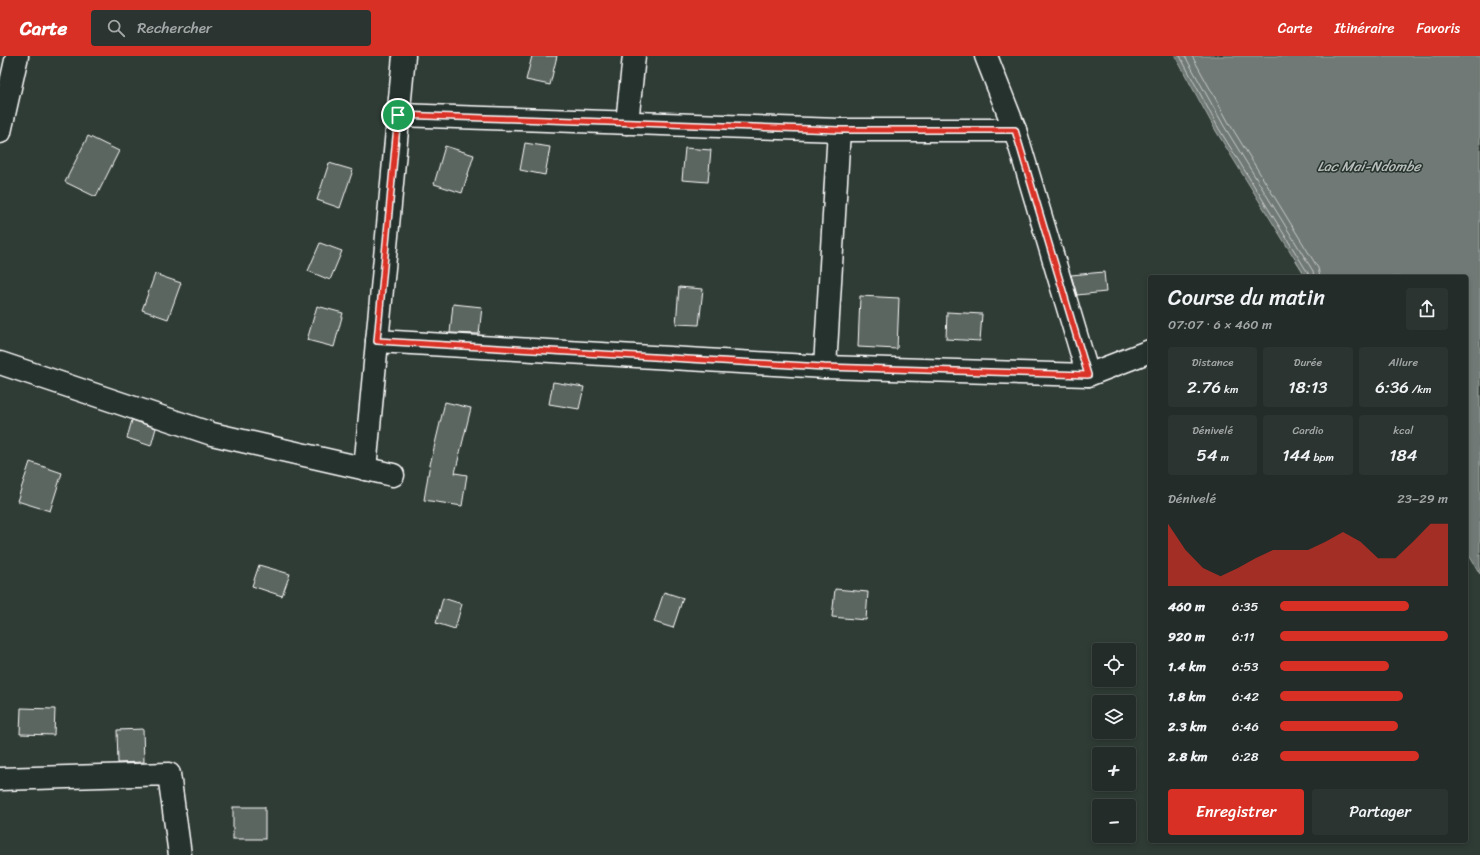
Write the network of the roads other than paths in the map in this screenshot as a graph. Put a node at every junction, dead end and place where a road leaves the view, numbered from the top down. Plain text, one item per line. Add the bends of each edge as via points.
1 (17, 56) edge
2 (404, 56) edge
3 (634, 56) edge
4 (986, 56) edge
5 (398, 115) junction
6 (627, 123) junction
7 (839, 130) junction
8 (1015, 130) junction
9 (0, 132) edge
10 (377, 341) junction
11 (1148, 352) edge
12 (0, 363) edge
13 (824, 367) junction
14 (1088, 375) junction
15 (365, 469) junction
16 (393, 475) dead end
17 (0, 779) edge
18 (180, 855) edge

1 - 9 street
2 - 5 street
3 - 6 street
4 - 8 street
5 - 6 street
5 - 10 street
6 - 7 street
7 - 8 street
7 - 13 street
8 - 14 street
10 - 13 street
10 - 15 street
11 - 14 street
12 - 15 street via 212,434
13 - 14 street
15 - 16 street
17 - 18 street via 169,774

